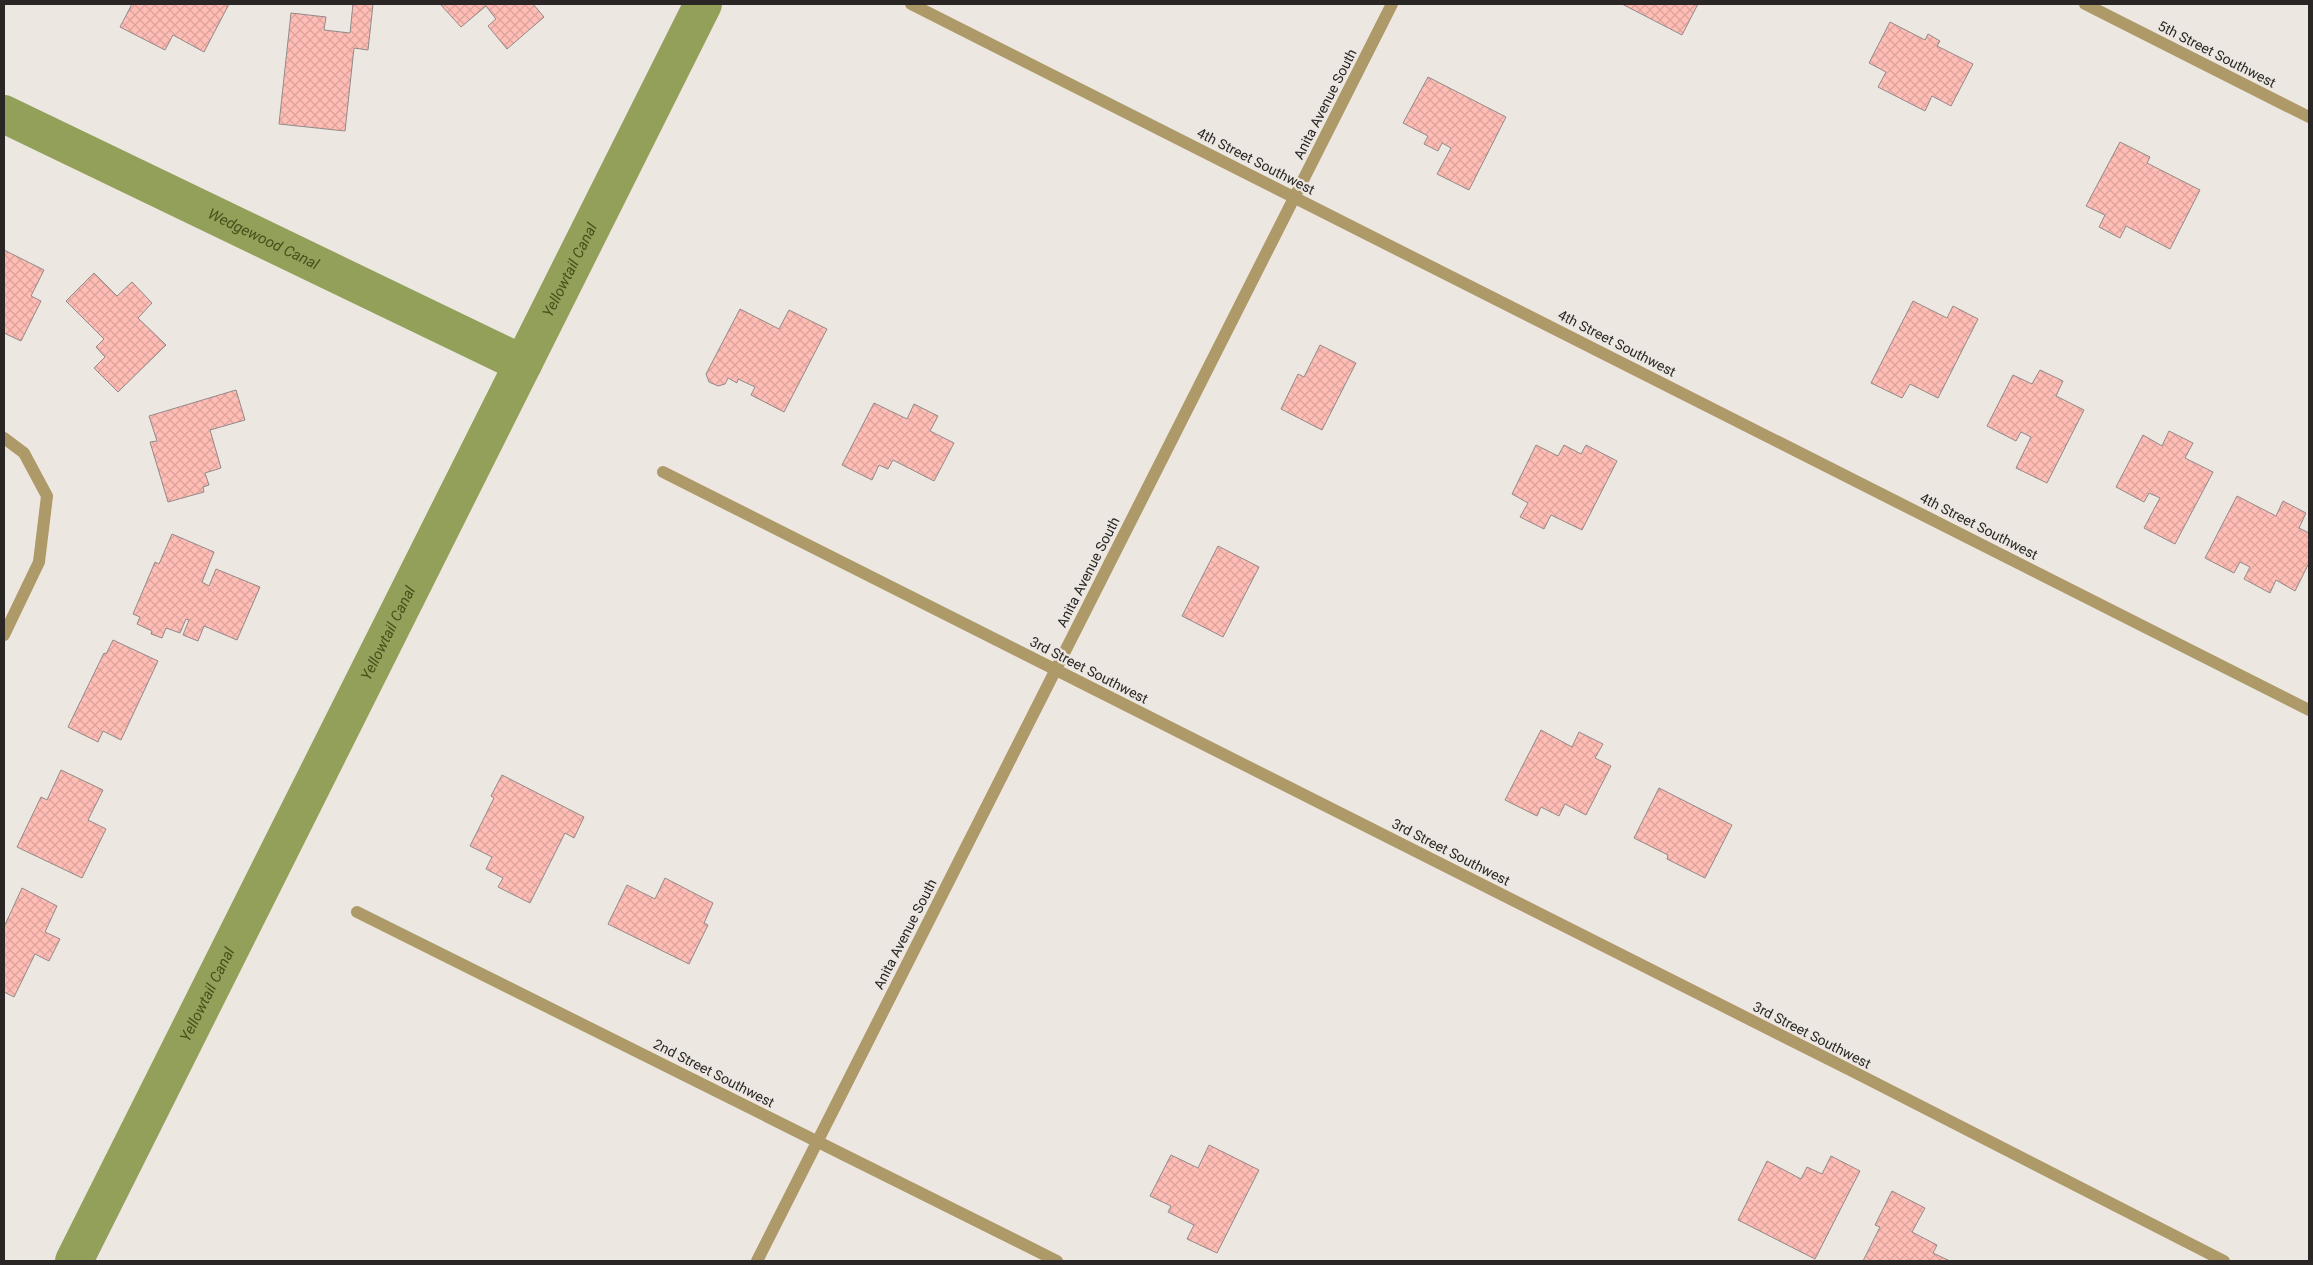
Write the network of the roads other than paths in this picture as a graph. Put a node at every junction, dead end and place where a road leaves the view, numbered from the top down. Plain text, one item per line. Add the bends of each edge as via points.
1 (911, 4) edge
2 (1392, 4) edge
3 (2085, 4) edge
4 (2309, 117) edge
5 (1294, 197) junction
6 (4, 438) edge
7 (663, 472) dead end
8 (4, 635) edge
9 (1055, 670) junction
10 (2309, 710) edge
11 (357, 912) dead end
12 (817, 1142) junction
13 (757, 1261) edge
14 (1057, 1261) edge
15 (2224, 1261) edge

1 - 5 street, 4th Street Southwest
2 - 5 street, Anita Avenue South
3 - 4 street, 5th Street Southwest
5 - 9 street, Anita Avenue South
5 - 10 street, 4th Street Southwest
6 - 8 street via 24,453 47,496 39,562
7 - 9 street, 3rd Street Southwest
9 - 12 street, Anita Avenue South
9 - 15 street, 3rd Street Southwest
11 - 12 street, 2nd Street Southwest
12 - 13 street, Anita Avenue South
12 - 14 street, 2nd Street Southwest

